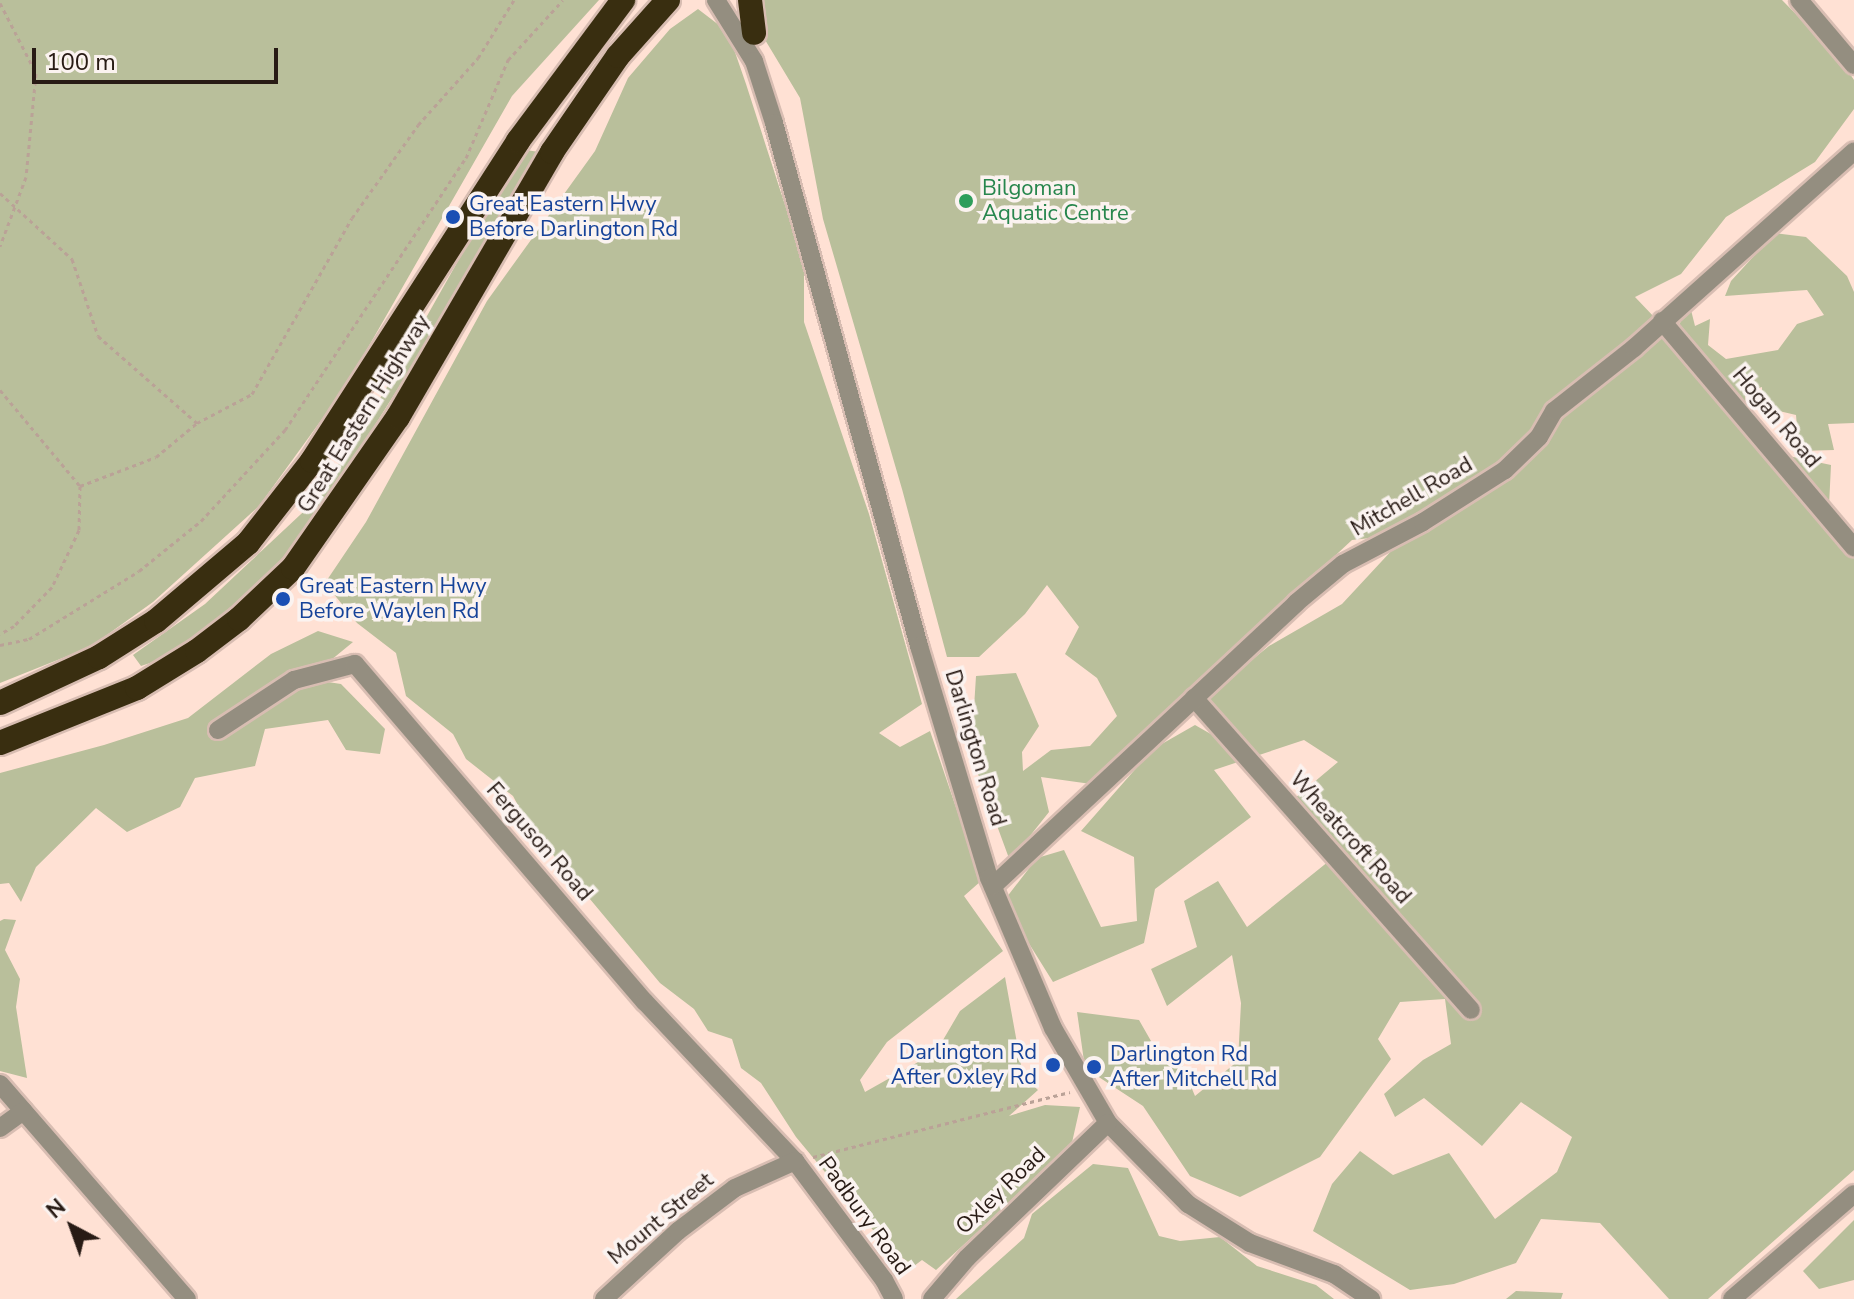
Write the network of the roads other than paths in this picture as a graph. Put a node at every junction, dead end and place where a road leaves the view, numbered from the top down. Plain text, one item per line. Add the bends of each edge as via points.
1 (623, 0) edge
2 (668, 0) edge
3 (716, 0) edge
4 (742, 0) edge
5 (750, 0) edge
6 (1799, 0) edge
7 (754, 33) junction
8 (754, 61) junction
9 (1854, 65) edge
10 (1854, 151) edge
11 (1662, 321) junction
12 (1854, 547) edge
13 (1194, 698) junction
14 (0, 703) edge
15 (218, 730) dead end
16 (0, 743) edge
17 (993, 886) junction
18 (1471, 1010) dead end
19 (0, 1084) edge
20 (23, 1111) junction
21 (1108, 1123) junction
22 (0, 1128) edge
23 (795, 1161) junction
24 (1854, 1194) edge
25 (187, 1299) edge
26 (604, 1299) edge
27 (894, 1299) edge
28 (932, 1299) edge
29 (1371, 1299) edge
30 (1732, 1299) edge

1 - 14 highway, Great Eastern Highway via 518,141 312,461 248,543 156,621 99,657
2 - 16 highway, Great Eastern Highway via 618,56 552,152 398,417 293,568 229,627 137,688
3 - 8 street, Darlington Road
4 - 7 street, Darlington Road
5 - 7 highway
6 - 9 street
7 - 8 street, Darlington Road
8 - 17 street, Darlington Road via 919,646
10 - 11 street, Mitchell Road
11 - 12 street, Hogan Road
11 - 13 street, Mitchell Road via 1554,411 1539,437 1505,470 1343,564
13 - 17 street, Mitchell Road
13 - 18 street, Wheatcroft Road
15 - 23 street, Ferguson Road via 294,680 355,664 645,1002
17 - 21 street, Darlington Road via 1053,1028
19 - 20 street
20 - 22 street
20 - 25 street
21 - 28 street, Oxley Road via 967,1258
21 - 29 street, Darlington Road via 1188,1204 1250,1243 1334,1274
23 - 26 street, Mount Street via 735,1188 678,1231
23 - 27 street, Padbury Road
24 - 30 street

